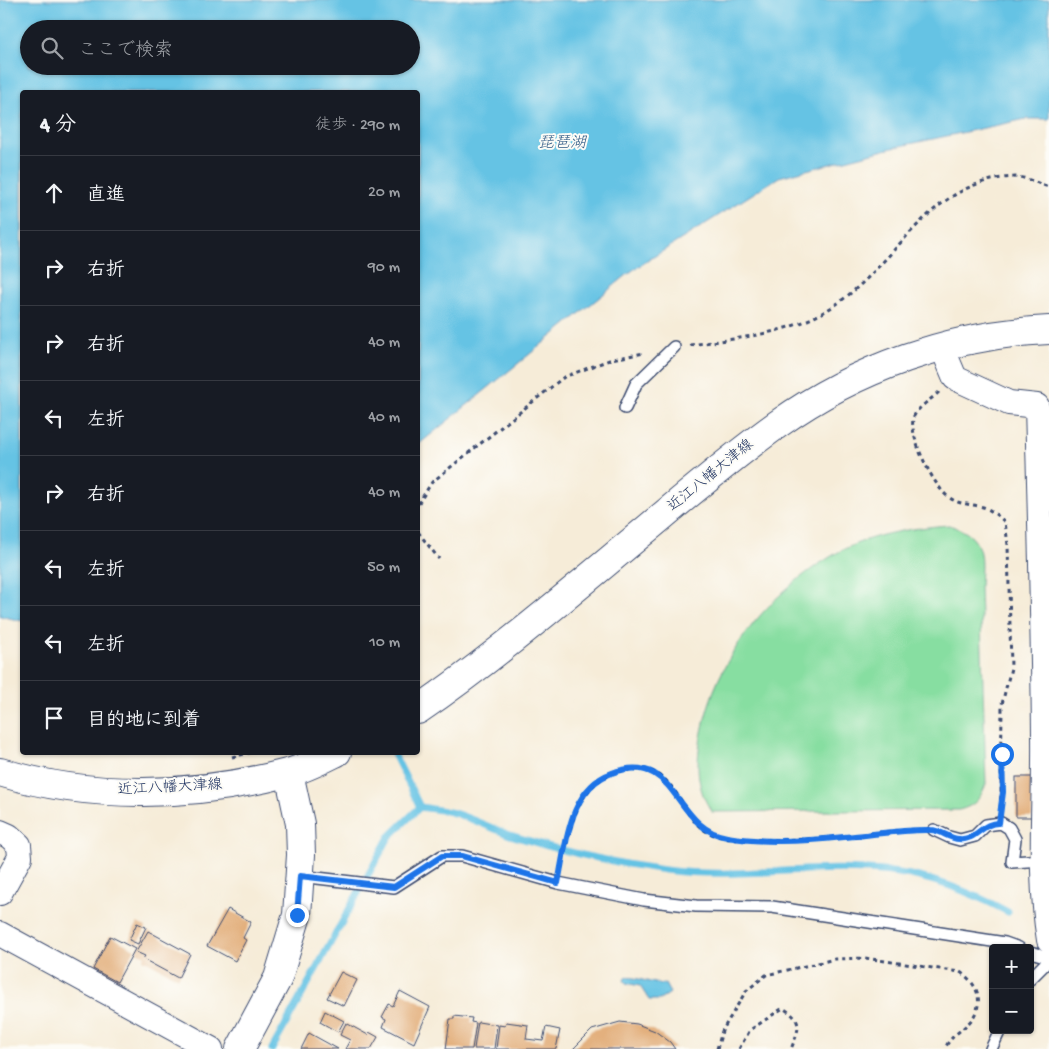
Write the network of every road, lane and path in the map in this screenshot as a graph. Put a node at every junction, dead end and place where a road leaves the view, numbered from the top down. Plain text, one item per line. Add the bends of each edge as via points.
1 (1049, 186) edge
2 (1049, 330) edge
3 (674, 347) junction
4 (942, 347) junction
5 (955, 378) junction
6 (625, 408) dead end
7 (420, 501) edge
8 (420, 535) edge
9 (439, 559) dead end
10 (420, 709) edge
11 (1047, 737) edge
12 (241, 755) edge
13 (330, 755) edge
14 (229, 758) dead end
15 (0, 772) edge
16 (289, 773) junction
17 (999, 823) junction
18 (934, 830) joint
19 (0, 832) edge
20 (1043, 860) junction
21 (300, 876) junction
22 (558, 883) junction
23 (0, 893) edge
24 (1047, 909) edge
25 (0, 934) edge
26 (1049, 940) edge
27 (1010, 944) edge
28 (1034, 953) edge
29 (1049, 959) edge
30 (1034, 975) edge
31 (998, 1034) edge
32 (211, 1049) edge
33 (240, 1049) edge
34 (718, 1049) edge
35 (739, 1049) edge
36 (791, 1049) edge
37 (945, 1049) edge
38 (991, 1049) edge

1 - 3 path via 1018,177 979,183 942,201 835,306 761,335
2 - 4 main road, 近江八幡大津線
3 - 6 lane via 636,384
3 - 7 path via 612,359 564,377 432,482
4 - 5 street
4 - 10 main road, 近江八幡大津線 via 850,380 779,423 490,659
5 - 11 street via 1008,403 1037,406
5 - 17 path via 914,415 913,421 917,443 939,489 948,498 960,504 985,508 1005,522 1011,668 1002,704 1003,792
8 - 9 path
11 - 20 street
12 - 14 path
13 - 16 main road, 近江八幡大津線
15 - 16 main road, 近江八幡大津線 via 56,785 132,792 225,786
16 - 21 main road via 300,824
17 - 18 lane via 986,825 975,836 960,840
17 - 20 lane via 1009,828 1015,839 1012,862
18 - 22 path via 830,838 717,836 693,820 664,779 652,771 627,770 611,773 594,783 581,797 568,834
19 - 23 street via 19,845 20,857
20 - 24 street
21 - 22 lane via 394,887 442,856 462,856
21 - 33 main road via 297,915 290,944 278,978
22 - 27 lane via 644,900 696,906 772,907
24 - 26 street
25 - 32 street
28 - 29 lane
29 - 30 lane
31 - 38 lane
34 - 37 path via 722,1031 746,991 766,975 835,959 865,958 960,972 972,979 978,992 978,1006 971,1020 948,1041
35 - 36 path via 750,1030 783,1008 798,1022 798,1032

